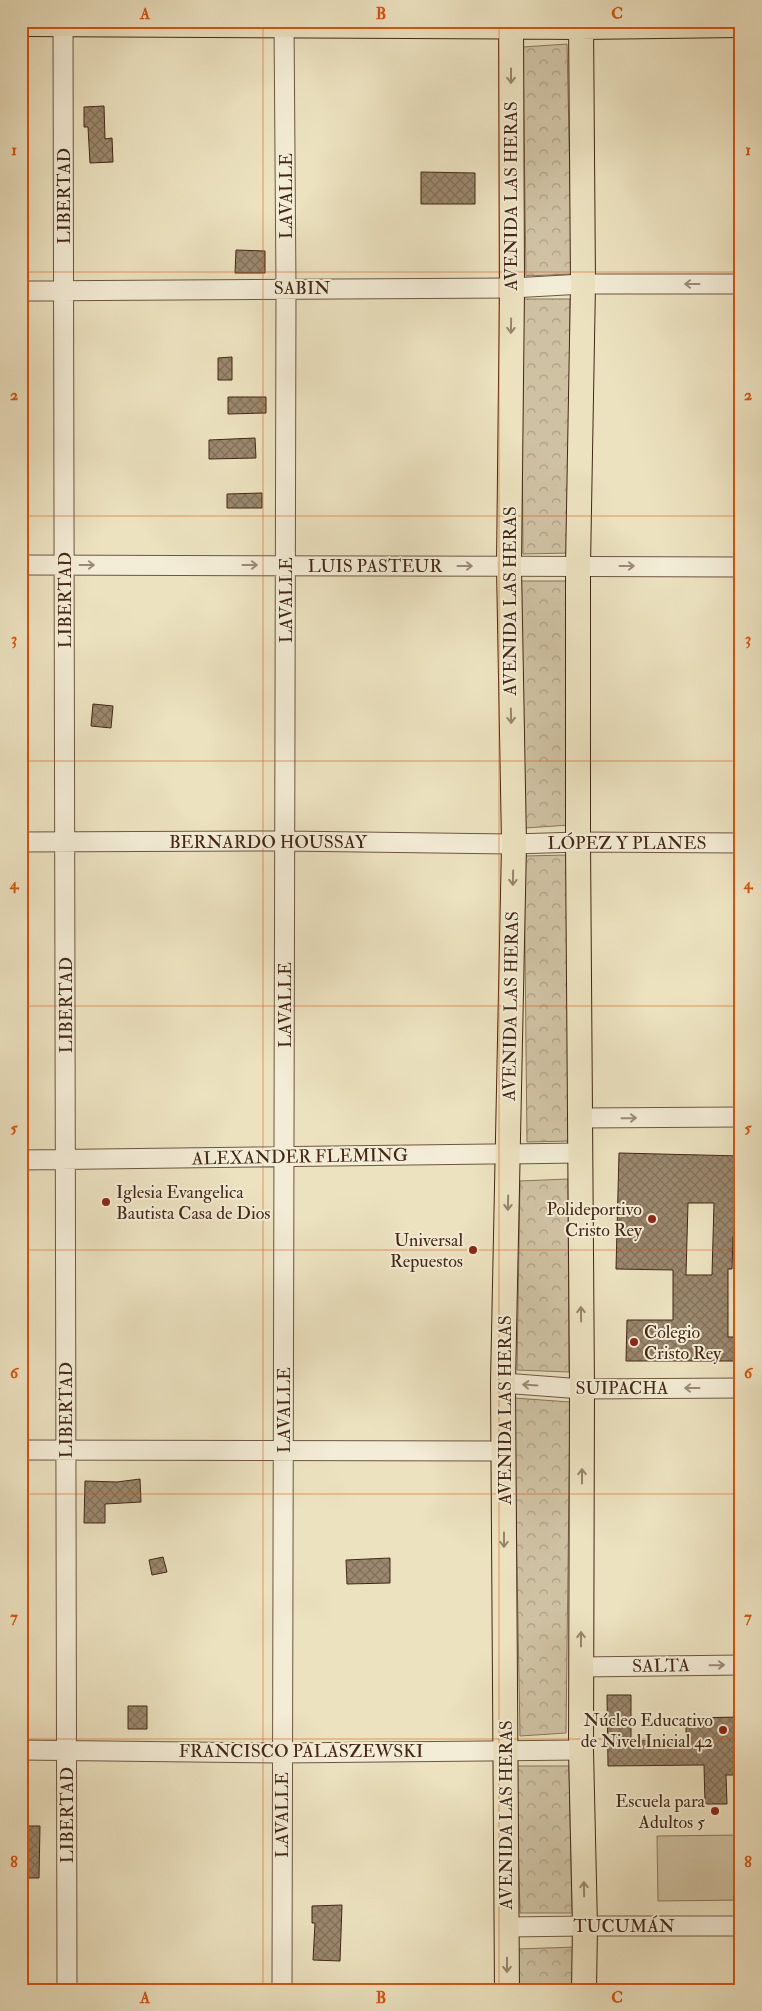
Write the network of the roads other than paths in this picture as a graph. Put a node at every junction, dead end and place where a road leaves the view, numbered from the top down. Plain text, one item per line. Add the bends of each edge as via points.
1 (63, 23) edge
2 (21, 24) edge
3 (284, 24) edge
4 (511, 24) edge
5 (580, 24) edge
6 (741, 25) edge
7 (583, 284) junction
8 (741, 284) edge
9 (286, 288) junction
10 (512, 288) junction
11 (64, 290) junction
12 (21, 291) edge
13 (286, 565) junction
14 (21, 566) edge
15 (64, 566) junction
16 (578, 566) junction
17 (509, 567) junction
18 (741, 567) edge
19 (285, 841) junction
20 (21, 842) edge
21 (65, 842) junction
22 (578, 842) junction
23 (741, 843) edge
24 (514, 844) junction
25 (741, 1116) edge
26 (581, 1118) junction
27 (579, 1153) junction
28 (509, 1154) junction
29 (284, 1157) junction
30 (66, 1159) junction
31 (21, 1160) edge
32 (504, 1383) junction
33 (741, 1388) edge
34 (582, 1389) junction
35 (21, 1450) edge
36 (66, 1450) junction
37 (284, 1451) junction
38 (504, 1451) junction
39 (741, 1665) edge
40 (581, 1667) junction
41 (506, 1749) junction
42 (21, 1750) edge
43 (67, 1750) junction
44 (581, 1750) junction
45 (283, 1753) junction
46 (585, 1926) junction
47 (741, 1926) edge
48 (507, 1927) junction
49 (67, 1990) edge
50 (282, 1990) edge
51 (507, 1990) edge
52 (584, 1990) edge

1 - 2 main road
1 - 3 main road
1 - 11 street, LIBERTAD
3 - 4 main road
3 - 9 street, LAVALLE
4 - 5 main road
4 -> 10 main road, AVENIDA LAS HERAS
5 - 6 main road
5 - 7 main road
8 -> 7 street, SABIN
7 - 10 street, SABIN
7 - 16 main road
9 - 10 street, SABIN
9 - 11 street, SABIN
9 - 13 street, LAVALLE
10 -> 17 main road, AVENIDA LAS HERAS
11 - 12 street, SABIN
11 - 15 street, LIBERTAD
15 -> 13 street, LUIS PASTEUR
13 -> 17 street, LUIS PASTEUR
13 - 19 street, LAVALLE
14 - 15 street, LUIS PASTEUR
15 - 21 street, LIBERTAD
16 - 17 street, LUIS PASTEUR
16 -> 18 street, LUIS PASTEUR
16 - 22 main road
17 -> 24 main road, AVENIDA LAS HERAS
19 - 21 street, BERNARDO HOUSSAY
19 - 24 street, BERNARDO HOUSSAY
19 - 29 street, LAVALLE
20 - 21 street, BERNARDO HOUSSAY
21 - 30 street, LIBERTAD
22 - 23 street, LÓPEZ Y PLANES
22 - 24 street, LÓPEZ Y PLANES
22 - 26 main road
24 -> 28 main road, AVENIDA LAS HERAS
26 -> 25 street
26 - 27 main road
27 - 28 street, ALEXANDER FLEMING
34 -> 27 main road
28 - 29 street, ALEXANDER FLEMING
28 -> 32 main road, AVENIDA LAS HERAS
29 - 30 street, ALEXANDER FLEMING
29 - 37 street, LAVALLE
30 - 31 street, ALEXANDER FLEMING
30 - 36 street, LIBERTAD
34 -> 32 street, SUIPACHA
32 - 38 main road, AVENIDA LAS HERAS
33 -> 34 street, SUIPACHA
40 -> 34 main road
35 - 36 street
36 - 37 street
36 - 43 street, LIBERTAD
37 - 38 street
37 - 45 street, LAVALLE
38 -> 41 main road, AVENIDA LAS HERAS
40 -> 39 street, SALTA
40 - 44 main road
41 - 44 street, FRANCISCO PALASZEWSKI
41 - 45 street, FRANCISCO PALASZEWSKI
41 - 48 main road, AVENIDA LAS HERAS
42 - 43 street, FRANCISCO PALASZEWSKI
43 - 45 street, FRANCISCO PALASZEWSKI
43 - 49 street, LIBERTAD
46 -> 44 main road
45 - 50 street, LAVALLE
46 - 47 street, TUCUMÁN
46 - 48 street, TUCUMÁN
46 - 52 main road
48 -> 51 main road, AVENIDA LAS HERAS

